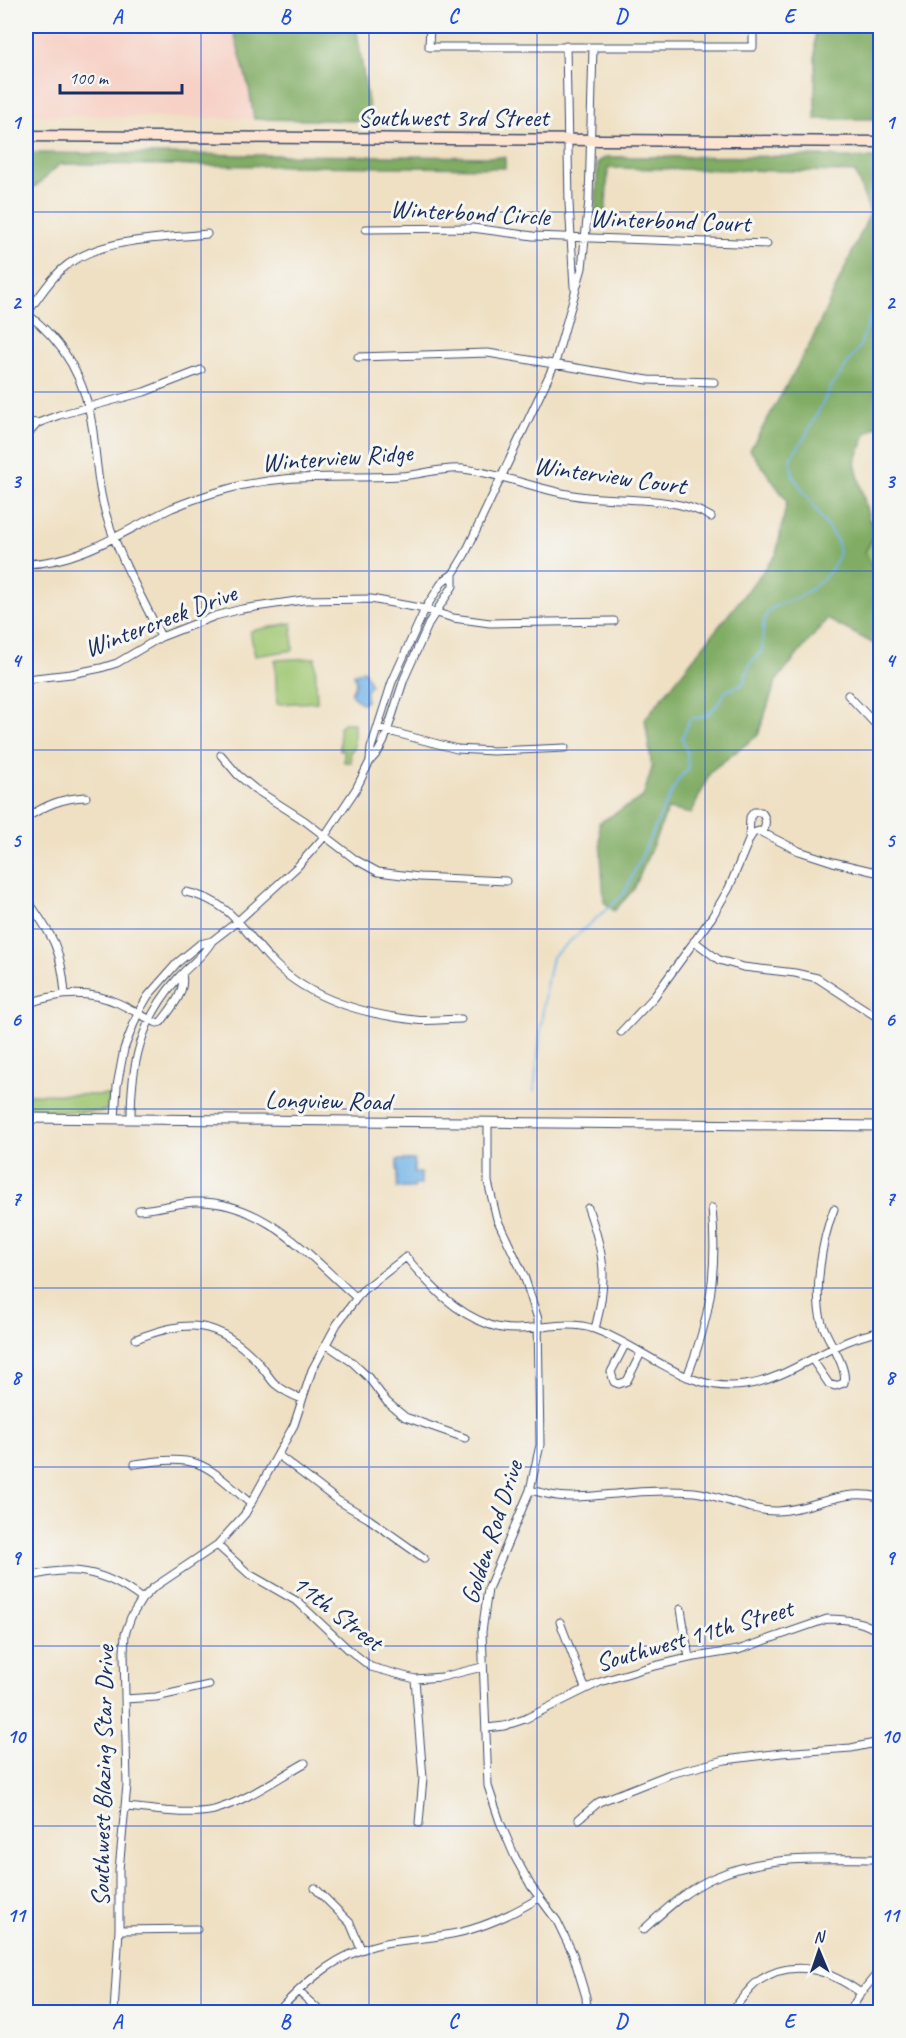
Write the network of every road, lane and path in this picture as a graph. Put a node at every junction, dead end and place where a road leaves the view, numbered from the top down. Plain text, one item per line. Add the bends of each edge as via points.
1 (430, 26) edge
2 (753, 26) edge
3 (566, 46) junction
4 (593, 47) junction
5 (26, 136) edge
6 (567, 140) junction
7 (589, 140) junction
8 (880, 142) edge
9 (366, 229) dead end
10 (207, 234) dead end
11 (572, 237) junction
12 (585, 238) junction
13 (767, 244) dead end
14 (574, 290) junction
15 (26, 313) edge
16 (358, 357) dead end
17 (555, 363) junction
18 (201, 370) dead end
19 (714, 382) dead end
20 (89, 407) junction
21 (26, 422) edge
22 (38, 423) junction
23 (26, 436) edge
24 (501, 478) junction
25 (711, 517) dead end
26 (114, 538) junction
27 (26, 564) edge
28 (453, 574) junction
29 (425, 609) junction
30 (436, 612) junction
31 (614, 621) dead end
32 (161, 637) junction
33 (26, 679) edge
34 (848, 695) dead end
35 (377, 728) junction
36 (880, 729) edge
37 (387, 731) junction
38 (565, 748) dead end
39 (221, 754) dead end
40 (370, 761) junction
41 (86, 797) dead end
42 (26, 818) edge
43 (763, 832) junction
44 (324, 837) junction
45 (749, 840) junction
46 (880, 873) edge
47 (506, 881) dead end
48 (186, 892) dead end
49 (26, 898) edge
50 (238, 921) junction
51 (212, 941) junction
52 (694, 941) junction
53 (182, 974) junction
54 (65, 993) junction
55 (26, 1004) edge
56 (138, 1013) junction
57 (460, 1018) dead end
58 (880, 1018) edge
59 (149, 1019) junction
60 (621, 1032) dead end
61 (26, 1118) edge
62 (115, 1119) junction
63 (131, 1119) junction
64 (488, 1123) junction
65 (880, 1126) edge
66 (588, 1208) dead end
67 (712, 1208) dead end
68 (834, 1209) dead end
69 (140, 1210) dead end
70 (357, 1298) junction
71 (538, 1326) junction
72 (595, 1329) junction
73 (880, 1332) edge
74 (136, 1339) dead end
75 (326, 1344) junction
76 (625, 1345) junction
77 (833, 1348) junction
78 (641, 1353) junction
79 (812, 1359) junction
80 (687, 1377) junction
81 (302, 1399) junction
82 (465, 1438) dead end
83 (278, 1455) junction
84 (135, 1464) dead end
85 (530, 1490) junction
86 (880, 1497) edge
87 (250, 1504) junction
88 (217, 1545) junction
89 (424, 1558) dead end
90 (26, 1578) edge
91 (142, 1599) junction
92 (681, 1610) dead end
93 (560, 1622) dead end
94 (880, 1633) edge
95 (689, 1658) junction
96 (482, 1667) junction
97 (415, 1679) junction
98 (209, 1685) dead end
99 (585, 1688) junction
100 (125, 1699) junction
101 (487, 1728) junction
102 (880, 1742) edge
103 (305, 1763) dead end
104 (126, 1807) junction
105 (579, 1819) dead end
106 (419, 1823) dead end
107 (880, 1859) edge
108 (315, 1888) dead end
109 (540, 1898) junction
110 (197, 1929) dead end
111 (119, 1930) junction
112 (643, 1930) dead end
113 (361, 1949) junction
114 (880, 1970) edge
115 (298, 1991) junction
116 (861, 1993) junction
117 (114, 2013) edge
118 (277, 2013) edge
119 (321, 2013) edge
120 (587, 2013) edge
121 (731, 2013) edge
122 (849, 2013) edge

1 - 3 street via 429,47
2 - 4 street via 753,47
3 - 4 street
3 - 6 street
4 - 7 street
5 - 6 main road, Southwest 3rd Street
6 - 7 main road, Southwest 3rd Street
6 - 11 street
7 - 8 main road, Southwest 3rd Street
7 - 12 street
9 - 11 street, Winterbond Circle via 472,228
10 - 15 street via 115,244 90,252 61,270
11 - 12 street, Winterbond Court
11 - 14 street
12 - 13 street, Winterbond Court
12 - 14 street via 582,268
14 - 17 street
15 - 20 street via 57,341 70,360
16 - 17 street via 488,353
17 - 19 street via 648,380
17 - 24 street
18 - 20 street via 144,392
20 - 22 street
20 - 26 street via 101,496
21 - 22 street
22 - 23 street
24 - 25 street, Winterview Court via 556,493 661,502
24 - 26 street, Winterview Ridge via 452,469 403,476 273,480 227,489 174,507
24 - 28 street
26 - 27 street, Winterview Ridge via 78,555
26 - 32 street
28 - 29 street via 443,581
28 - 30 street via 453,586
29 - 30 street, Wintercreek Drive
29 - 32 street, Wintercreek Drive via 371,599 303,600 215,616
29 - 35 street via 392,682
30 - 31 street, Wintercreek Drive via 490,623
30 - 37 street via 404,679
32 - 33 street, Wintercreek Drive via 117,663
34 - 36 street
35 - 37 street
35 - 40 street
37 - 38 street via 457,749
37 - 40 street
39 - 44 street via 255,789
40 - 44 street
41 - 42 street via 61,799
43 - 45 street via 753,833
43 - 45 street via 765,816 754,812 750,817
43 - 46 street via 799,851
44 - 47 street via 378,872
44 - 50 street
45 - 52 street via 729,888
48 - 50 street via 206,897
49 - 54 street via 54,939 62,963
50 - 51 street
50 - 57 street via 295,982 339,1004 416,1020
51 - 53 street via 207,951
51 - 56 street via 200,944 177,963
52 - 58 street via 719,960 817,978
52 - 60 street via 654,997
53 - 59 street
53 - 59 street via 183,988 161,1022
54 - 55 street
54 - 56 street via 106,998
56 - 59 street
56 - 62 street via 124,1049
59 - 63 street via 135,1056
61 - 62 street, Longview Road
62 - 63 street, Longview Road
63 - 64 street, Longview Road
64 - 65 street, Longview Road
64 - 71 street, Golden Rod Drive via 488,1182 497,1219 524,1276
66 - 72 street via 600,1242 604,1272
67 - 80 street via 715,1253 711,1301
68 - 77 street via 822,1246 819,1308
69 - 70 street via 195,1202 249,1211 274,1225
70 - 71 street, Southwest Blazing Star Drive via 406,1257 424,1280 468,1315 492,1326
70 - 75 street, Southwest Blazing Star Drive
71 - 72 street via 572,1324
71 - 85 street, Golden Rod Drive via 540,1445
72 - 76 street
73 - 77 street
74 - 81 street via 166,1328 212,1328 243,1349 283,1390
75 - 81 street, Southwest Blazing Star Drive
75 - 82 street via 352,1362 405,1417
76 - 78 street
76 - 78 street via 611,1372 614,1382 627,1381
77 - 79 street
77 - 79 street via 844,1372 843,1383 829,1384
78 - 80 street
79 - 80 street via 777,1376 744,1385 711,1384
81 - 83 street, Southwest Blazing Star Drive
83 - 87 street, Southwest Blazing Star Drive
83 - 89 street
84 - 87 street via 179,1459 198,1463
85 - 86 street via 572,1497 693,1492 778,1511 837,1496
85 - 96 street, Golden Rod Drive via 489,1589 482,1632
87 - 88 street, Southwest Blazing Star Drive
88 - 91 street, Southwest Blazing Star Drive
88 - 97 street, 11th Street via 249,1574 298,1602 371,1667
90 - 91 street via 71,1570 104,1576
91 - 100 street, Southwest Blazing Star Drive via 125,1634
92 - 95 street
93 - 99 street
94 - 95 street, Southwest 11th Street via 870,1624 827,1619 738,1650
95 - 99 street, Southwest 11th Street
96 - 97 street, 11th Street
96 - 101 street, Golden Rod Drive
97 - 106 street via 423,1778
98 - 100 street via 156,1697
99 - 101 street, Southwest 11th Street via 525,1719
100 - 104 street, Southwest Blazing Star Drive
101 - 109 street, Golden Rod Drive via 488,1786 515,1857
102 - 105 street via 725,1760 670,1774 598,1802
103 - 104 street via 235,1802 212,1810
104 - 111 street, Southwest Blazing Star Drive via 119,1870
107 - 112 street via 782,1859 747,1866 711,1879 676,1900
108 - 113 street via 350,1923
109 - 113 street via 478,1927
109 - 120 street, Golden Rod Drive via 573,1954
110 - 111 street
111 - 117 street, Southwest Blazing Star Drive
113 - 115 street via 319,1973
114 - 116 street
115 - 118 street
115 - 119 street
116 - 121 street via 820,1970 797,1968 758,1981
116 - 122 street

